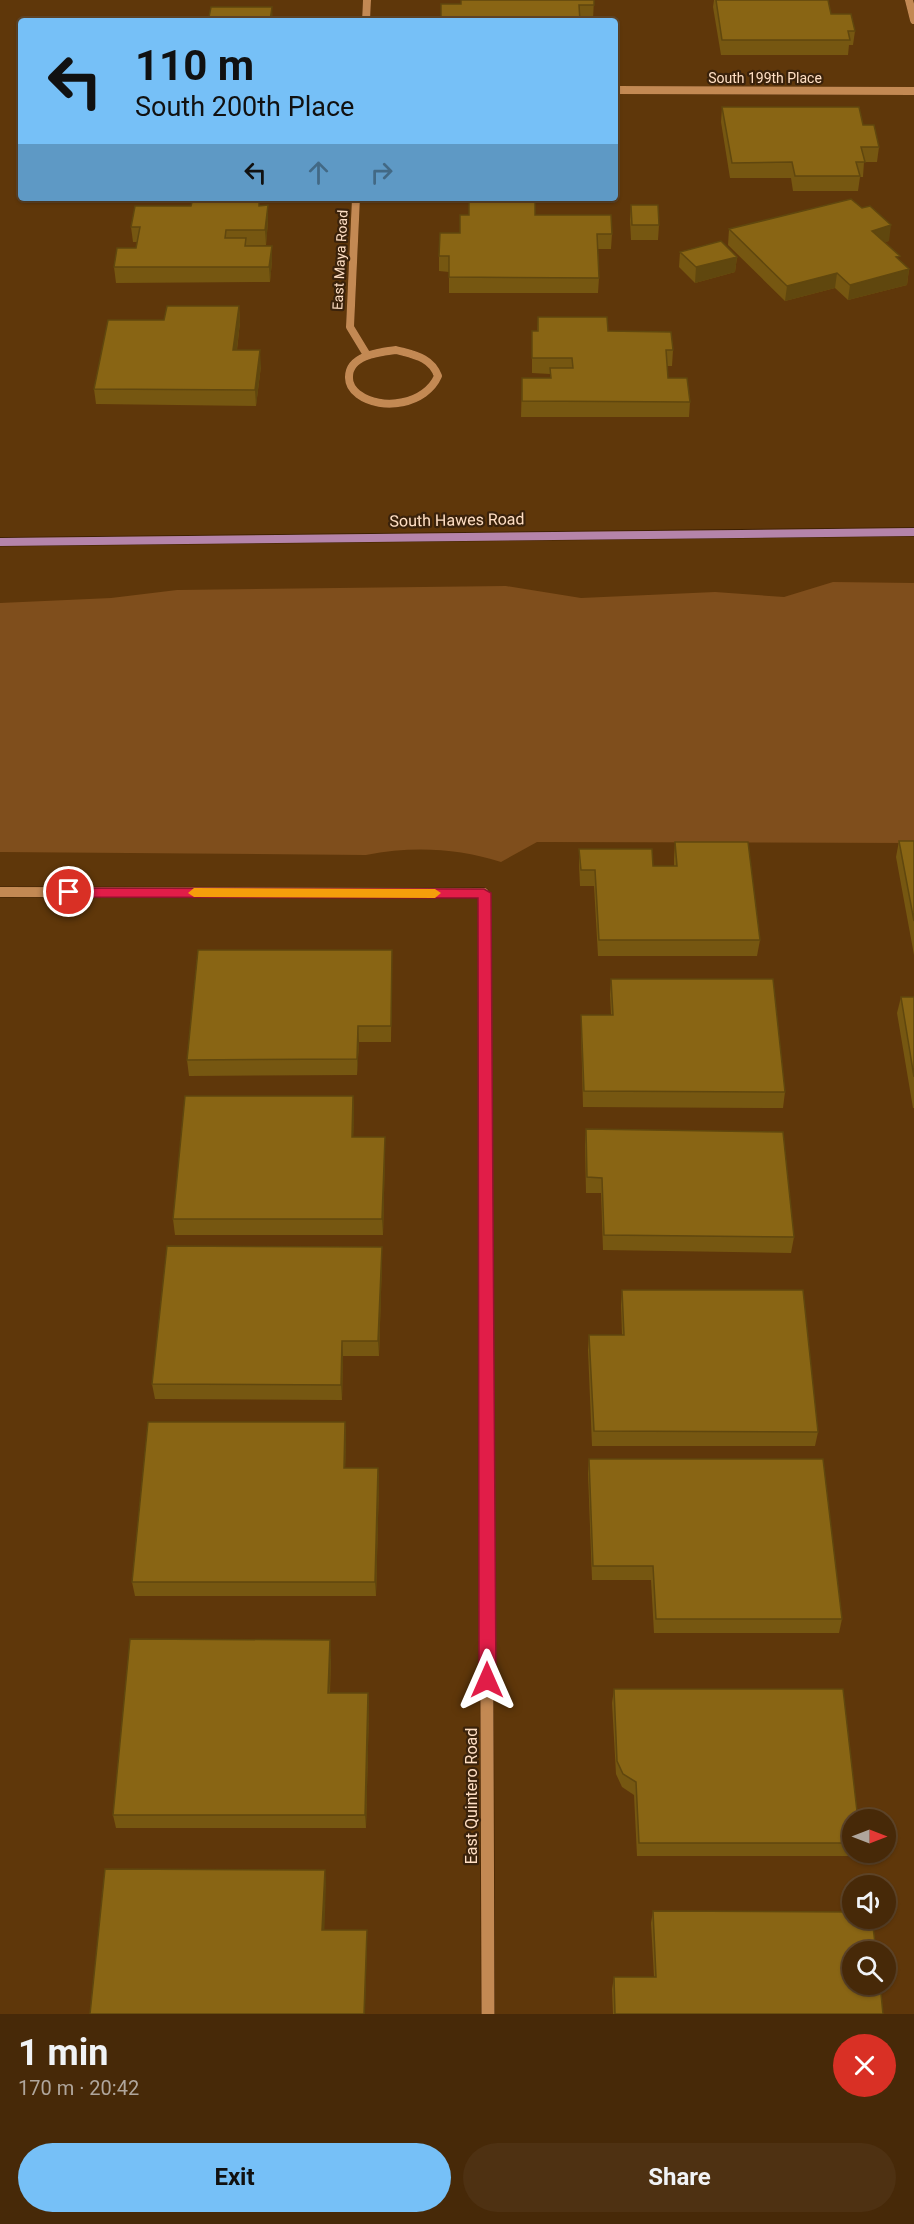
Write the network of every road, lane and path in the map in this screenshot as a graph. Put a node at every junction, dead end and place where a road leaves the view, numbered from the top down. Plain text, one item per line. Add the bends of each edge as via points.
1 (367, 0) edge
2 (909, 0) edge
3 (366, 18) edge
4 (914, 20) edge
5 (618, 90) edge
6 (914, 91) edge
7 (356, 201) edge
8 (366, 356) junction
9 (914, 532) edge
10 (0, 542) edge
11 (0, 892) edge
12 (488, 2014) edge

1 - 3 street
2 - 4 street
5 - 6 street, South 199th Place
7 - 8 street, East Maya Road via 350,327
8 - 8 street via 350,368 347,376 349,385 365,398 407,402 421,397 438,382 434,364 412,352 396,350
9 - 10 main road, South Hawes Road
11 - 12 street, East Quintero Road via 484,893

